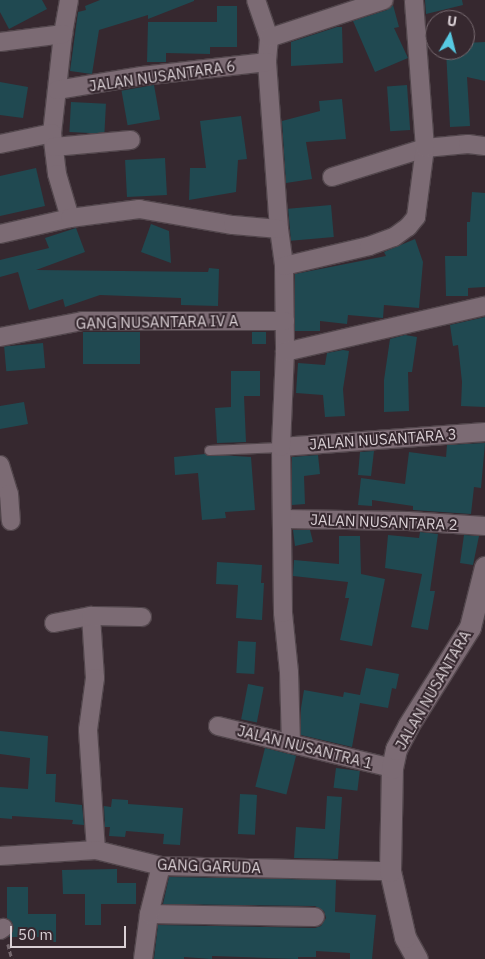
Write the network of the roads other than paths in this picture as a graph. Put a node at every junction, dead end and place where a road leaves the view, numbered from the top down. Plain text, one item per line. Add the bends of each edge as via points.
1 (69, 0) edge
2 (256, 0) edge
3 (384, 0) edge
4 (414, 0) edge
5 (62, 34) junction
6 (269, 38) junction
7 (0, 42) edge
8 (267, 62) junction
9 (57, 90) junction
10 (53, 140) junction
11 (131, 140) dead end
12 (0, 144) edge
13 (485, 146) edge
14 (425, 148) junction
15 (332, 177) dead end
16 (70, 218) junction
17 (279, 229) junction
18 (0, 234) edge
19 (284, 266) junction
20 (485, 306) edge
21 (285, 321) junction
22 (0, 337) edge
23 (285, 352) junction
24 (485, 432) edge
25 (281, 447) junction
26 (209, 450) dead end
27 (0, 465) edge
28 (283, 519) junction
29 (11, 522) dead end
30 (485, 526) edge
31 (485, 567) edge
32 (91, 616) junction
33 (142, 617) dead end
34 (54, 623) dead end
35 (218, 726) dead end
36 (291, 744) junction
37 (392, 768) junction
38 (96, 850) junction
39 (0, 856) edge
40 (161, 866) junction
41 (390, 871) junction
42 (149, 914) junction
43 (315, 917) dead end
44 (143, 959) edge
45 (417, 959) edge

1 - 5 street
2 - 6 street
3 - 6 street
4 - 14 street
5 - 7 street
5 - 9 street
6 - 8 street
8 - 9 street, JALAN NUSANTARA 6 via 142,76
8 - 17 street
9 - 10 street
10 - 11 street
10 - 12 street
10 - 16 street via 56,174
13 - 14 street via 468,144
14 - 15 street
14 - 19 street via 420,201 416,217 408,228 369,246
16 - 17 street via 139,209 233,225
16 - 18 street
17 - 19 street
19 - 21 street
20 - 23 street
21 - 22 street, GANG NUSANTARA IV A via 82,320
21 - 23 street
23 - 25 street
24 - 25 street, JALAN NUSANTARA 3
25 - 26 lane
25 - 28 street
27 - 29 street via 9,494
28 - 30 street, JALAN NUSANTARA 2
28 - 36 street via 283,613
31 - 37 street, JALAN NUSANTARA via 470,627 408,726 396,749
32 - 33 street
32 - 34 street
32 - 38 street via 95,678 88,730
35 - 36 street, JALAN NUSANTRA 1
36 - 37 street, JALAN NUSANTRA 1
37 - 41 street, JALAN NUSANTARA
38 - 39 street, GANG GARUDA
38 - 40 street, GANG GARUDA
40 - 41 street, GANG GARUDA
40 - 42 street
41 - 45 street, JALAN NUSANTARA via 406,937
42 - 43 street
42 - 44 street

